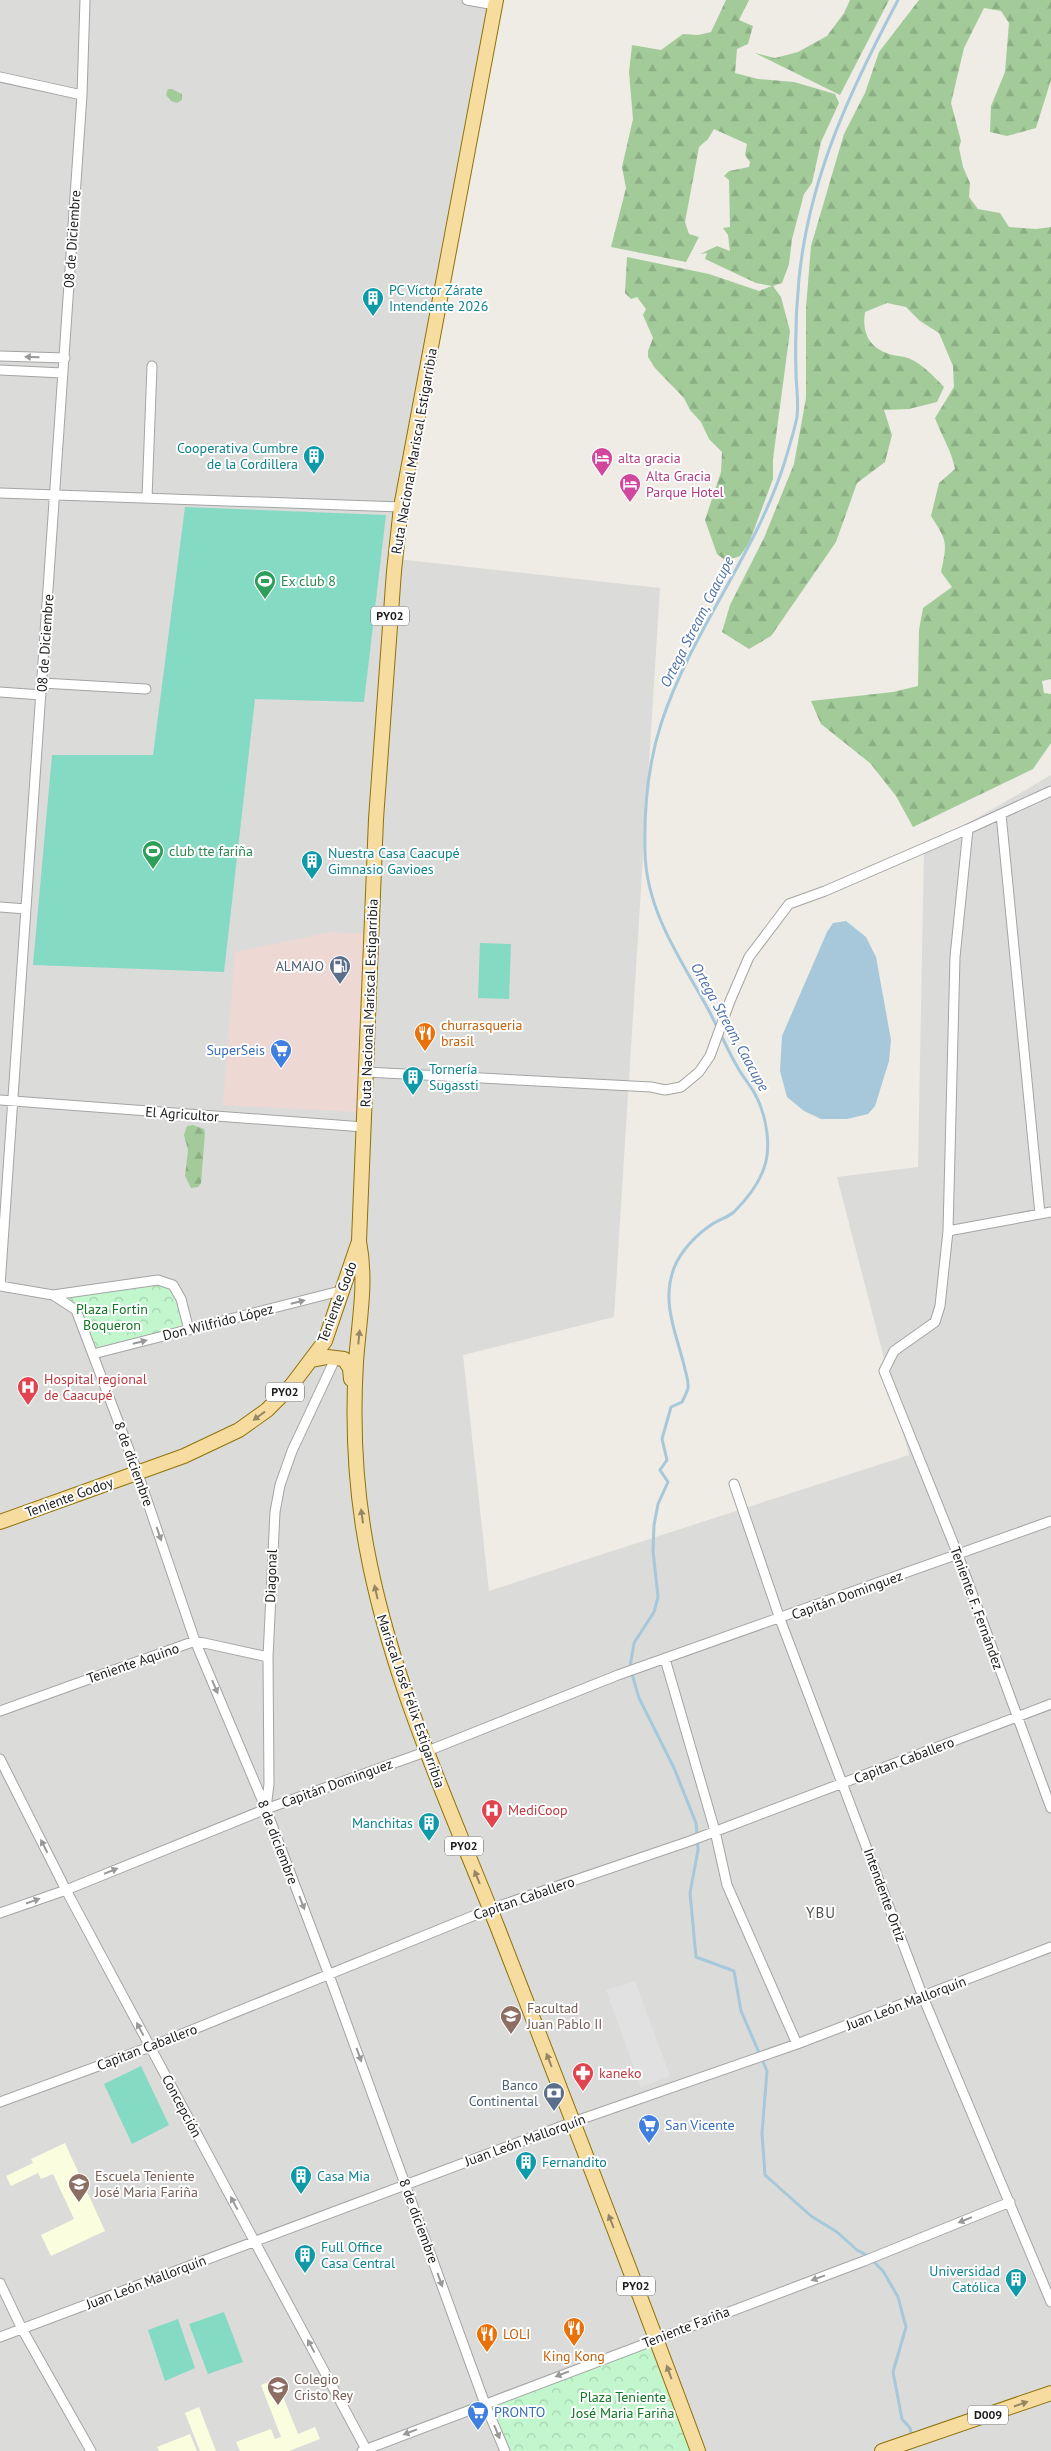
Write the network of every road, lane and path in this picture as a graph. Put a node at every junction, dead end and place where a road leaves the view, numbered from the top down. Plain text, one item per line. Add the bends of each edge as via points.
1 (85, 0) edge
2 (467, 0) edge
3 (496, 3) edge
4 (0, 77) edge
5 (82, 95) junction
6 (0, 356) edge
7 (64, 358) junction
8 (152, 366) dead end
9 (0, 370) edge
10 (63, 373) junction
11 (0, 493) edge
12 (55, 495) junction
13 (147, 498) junction
14 (401, 507) junction
15 (42, 683) junction
16 (146, 689) dead end
17 (0, 692) edge
18 (41, 695) junction
19 (1051, 791) edge
20 (1001, 814) junction
21 (968, 829) junction
22 (0, 907) edge
23 (26, 909) junction
24 (366, 1072) junction
25 (0, 1100) edge
26 (12, 1101) junction
27 (364, 1127) junction
28 (1051, 1212) edge
29 (1040, 1214) junction
30 (948, 1230) junction
31 (359, 1241) junction
32 (0, 1286) edge
33 (344, 1290) junction
34 (53, 1295) junction
35 (189, 1330) junction
36 (93, 1354) junction
37 (336, 1356) junction
38 (312, 1360) junction
39 (356, 1414) junction
40 (138, 1471) junction
41 (734, 1484) dead end
42 (1051, 1521) edge
43 (0, 1522) edge
44 (958, 1555) junction
45 (370, 1564) joint
46 (780, 1619) junction
47 (195, 1641) junction
48 (268, 1657) junction
49 (665, 1659) junction
50 (1051, 1704) edge
51 (0, 1710) edge
52 (1017, 1716) junction
53 (425, 1752) junction
54 (0, 1759) edge
55 (844, 1783) junction
56 (266, 1808) junction
57 (1051, 1808) edge
58 (712, 1832) junction
59 (66, 1890) junction
60 (490, 1908) junction
61 (0, 1913) edge
62 (1051, 1947) edge
63 (329, 1975) junction
64 (923, 1997) junction
65 (797, 2044) junction
66 (150, 2046) junction
67 (0, 2102) edge
68 (574, 2122) junction
69 (406, 2185) junction
70 (1010, 2202) junction
71 (255, 2242) junction
72 (0, 2283) edge
73 (1051, 2302) edge
74 (22, 2329) junction
75 (0, 2337) edge
76 (656, 2338) junction
77 (1051, 2393) edge
78 (485, 2404) junction
79 (365, 2450) edge
80 (91, 2451) edge
81 (505, 2451) edge
82 (698, 2451) edge
83 (882, 2451) edge

1 - 5 street, 08 de Diciembre
2 - 3 street
3 - 14 main road, Ruta Nacional Mariscal Estigarribia / PY02
4 - 5 street
5 - 7 street, 08 de Diciembre
7 -> 6 street
7 - 10 street, 08 de Diciembre
8 - 13 street
9 - 10 street
10 - 12 street, 08 de Diciembre
11 - 12 street
12 - 13 street
12 - 15 street, 08 de Diciembre
13 - 14 street
14 - 24 main road, Ruta Nacional Mariscal Estigarribia / PY02 via 379,766
15 - 16 street
15 - 18 street, 08 de Diciembre
17 - 18 street
18 - 23 street, 08 de Diciembre
19 - 20 street
20 - 21 street
20 - 29 street
21 - 24 street via 788,904 749,957 710,1056 699,1072 681,1087 665,1090
21 - 30 street via 955,957
22 - 23 street
23 - 26 street, 08 de Diciembre
24 - 27 main road, Ruta Nacional Mariscal Estigarribia / PY02
25 - 26 street, El Agricultor
26 - 27 street, El Agricultor
26 - 32 street, 08 de Diciembre
27 - 31 main road, Ruta Nacional Mariscal Estigarribia / PY02
28 - 29 street
29 - 30 street
30 - 44 street, Teniente F. Fernández via 940,1306 935,1322 894,1351 884,1371
31 - 33 main road, Teniente Godo / PY02
39 -> 31 main road, Ruta Nacional Mariscal Estigarribia / PY02 via 356,1363 364,1289
32 - 34 street, 8 de diciembre
35 -> 33 street, Don Wilfrido López
33 - 38 main road, Teniente Godo / PY02 via 325,1341
34 - 35 street via 158,1280 173,1285 181,1299
34 - 36 street, 8 de diciembre via 76,1310
36 -> 35 street, Don Wilfrido López
36 - 40 street, 8 de diciembre
37 - 38 main road
37 - 39 main road via 344,1359 350,1368
37 - 48 street, Diagonal via 292,1451 280,1485 273,1535
38 -> 40 main road, Teniente Godo / PY02 via 267,1410 240,1430 184,1456
45 -> 39 main road, Ruta Nacional Mariscal Estigarribia / PY02 via 358,1493
40 - 43 main road, Teniente Godoy / PY02
40 -> 47 street, 8 de diciembre
41 - 46 street, Intendente Ortiz
42 - 44 street, Capitán Dominguez
44 - 46 street, Capitán Dominguez
44 - 52 street, Teniente F. Fernández
53 -> 45 main road, Mariscal José Félix Estigarribia / PY02 via 379,1605
46 - 49 street, Capitán Dominguez
46 - 55 street, Intendente Ortiz
47 - 48 street, Teniente Aquino
47 - 51 street, Teniente Aquino
47 -> 56 street, 8 de diciembre
48 - 56 street, Diagonal via 269,1784
49 - 53 street, Capitán Dominguez
49 - 58 street
50 - 52 street, Capitan Caballero
52 - 55 street, Capitan Caballero
52 - 57 street, Teniente F. Fernández
53 - 56 street, Capitán Dominguez
60 -> 53 main road, Mariscal José Félix Estigarribia / PY02
59 -> 54 street, Concepción
55 - 58 street, Capitan Caballero
55 - 64 street, Intendente Ortiz
59 -> 56 street, Capitán Dominguez
56 -> 63 street, 8 de diciembre
58 - 60 street, Capitan Caballero
58 - 65 street via 727,1885
61 -> 59 street, Capitán Dominguez
66 -> 59 street, Concepción
60 - 63 street, Capitan Caballero
68 -> 60 main road, Mariscal José Félix Estigarribia / PY02
62 - 64 street, Juan León Mallorquín
63 - 66 street, Capitan Caballero
63 -> 69 street, 8 de diciembre
64 - 65 street, Juan León Mallorquín
64 - 70 street, Intendente Ortiz
65 - 68 street, Juan León Mallorquín
66 - 67 street, Capitan Caballero
71 -> 66 street, Concepción
68 - 69 street, Juan León Mallorquín
76 -> 68 main road, Mariscal José Félix Estigarribia / PY02
69 - 71 street, Juan León Mallorquín
69 -> 78 street, 8 de diciembre
70 - 73 street, Intendente Ortiz
70 -> 76 street, Teniente Fariña
71 - 74 street, Juan León Mallorquín
79 -> 71 street, Concepción
72 - 74 street
74 - 75 street, Juan León Mallorquín
74 - 80 street
76 -> 78 street, Teniente Fariña
82 -> 76 main road, Mariscal José Félix Estigarribia / PY02
83 -> 77 main road, D009
78 -> 79 street, Teniente Fariña
78 -> 81 street, 8 de diciembre

